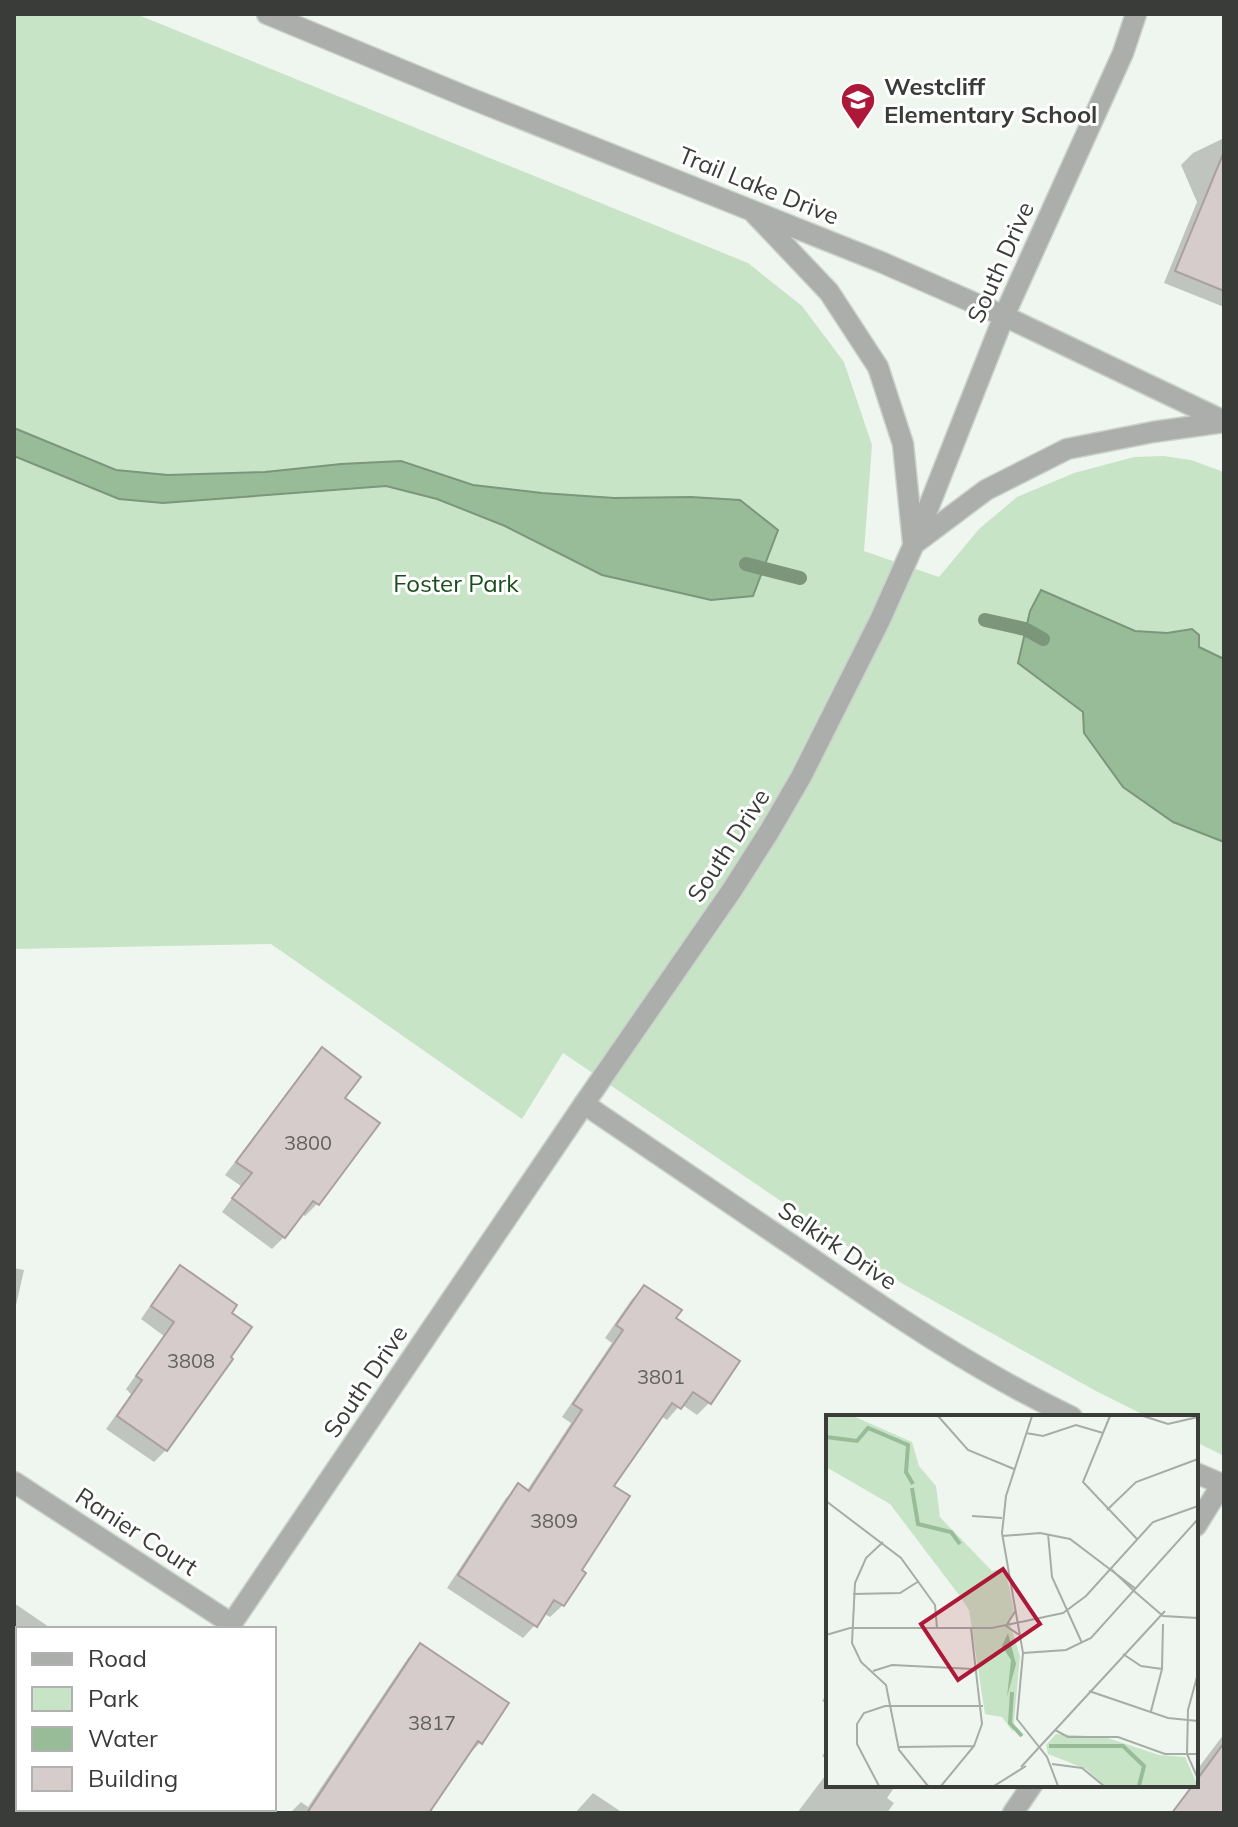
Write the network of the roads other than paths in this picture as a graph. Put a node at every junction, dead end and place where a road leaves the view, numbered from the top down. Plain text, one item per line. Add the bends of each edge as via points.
1 (267, 14) edge
2 (1136, 14) edge
3 (750, 208) junction
4 (1004, 316) junction
5 (1224, 421) edge
6 (914, 544) junction
7 (584, 1104) junction
8 (1068, 1415) edge
9 (1198, 1474) edge
10 (14, 1482) edge
11 (1223, 1484) edge
12 (1198, 1523) edge
13 (230, 1626) edge
14 (1031, 1787) edge
15 (1013, 1813) edge

1 - 3 street, Trail Lake Drive
2 - 4 street, South Drive
3 - 4 street, Trail Lake Drive
3 - 6 street via 829,292 878,367 903,444
4 - 5 street, Trail Lake Drive
4 - 6 street, South Drive
5 - 6 street via 1067,449 986,490
6 - 7 street, South Drive via 874,634 769,832
7 - 8 street, Selkirk Drive via 903,1321
7 - 13 street, South Drive
9 - 11 street
10 - 13 street, Ranier Court
11 - 12 street
14 - 15 street

